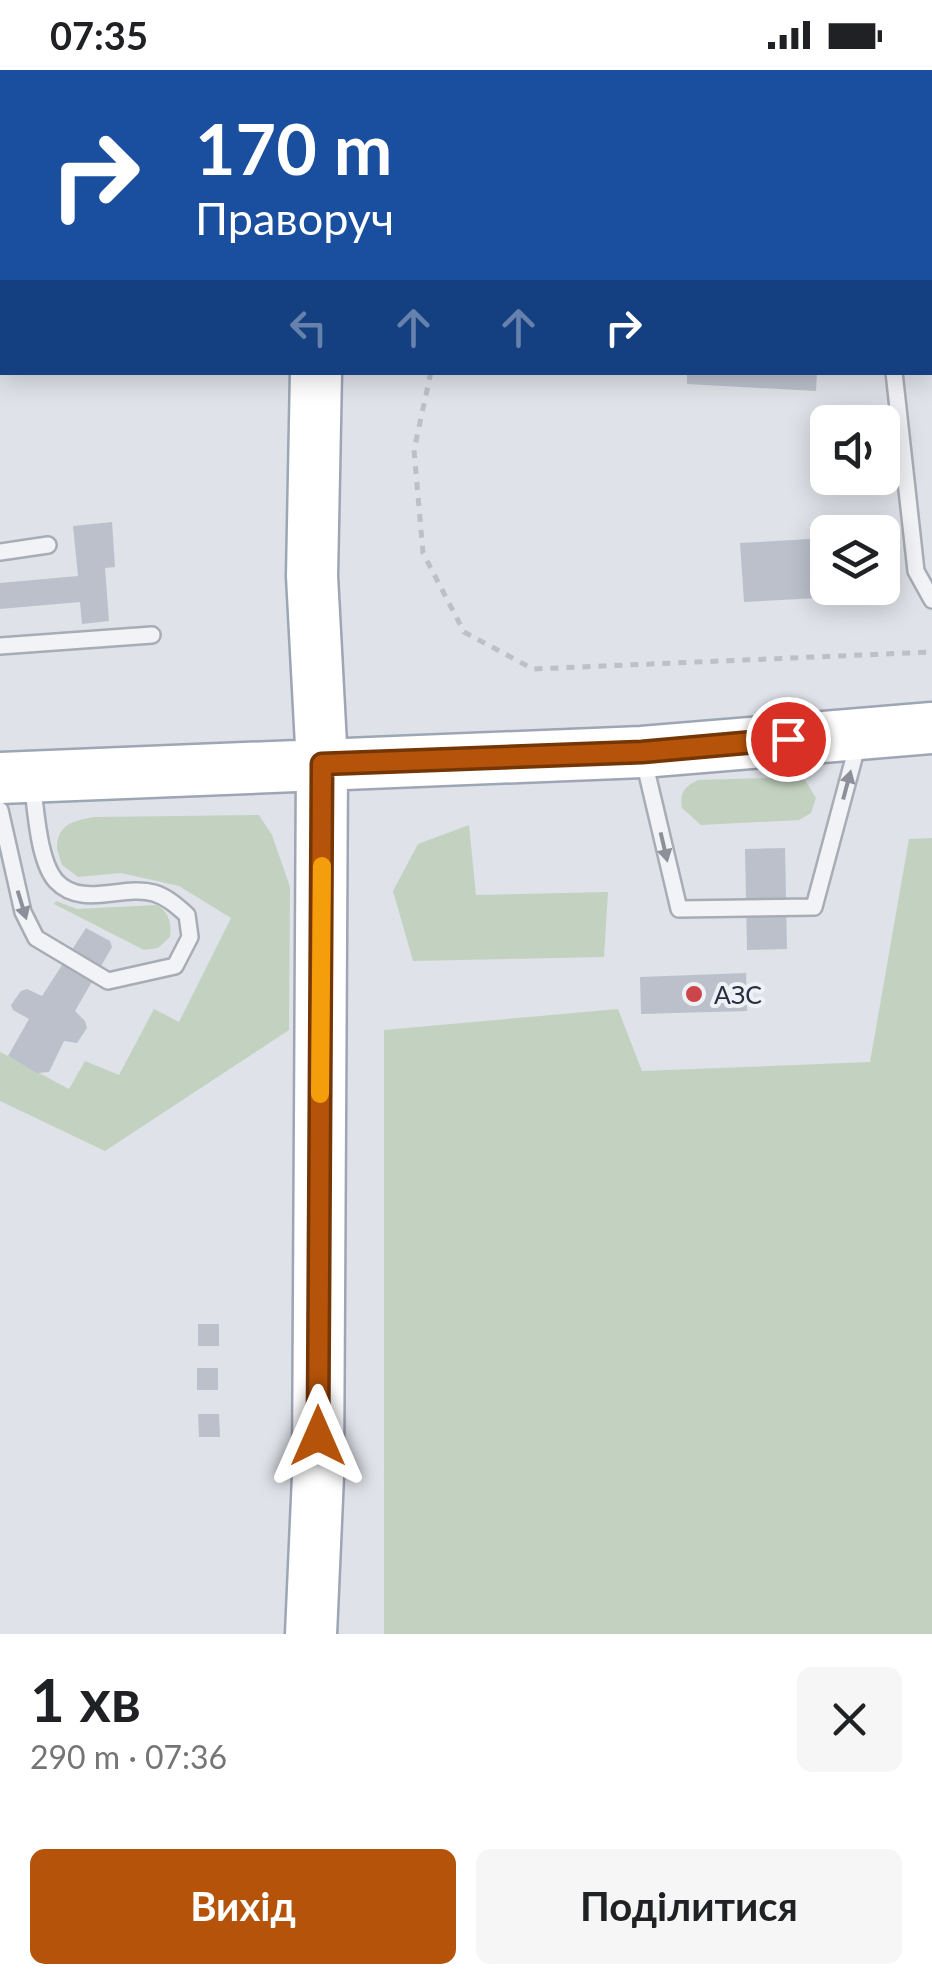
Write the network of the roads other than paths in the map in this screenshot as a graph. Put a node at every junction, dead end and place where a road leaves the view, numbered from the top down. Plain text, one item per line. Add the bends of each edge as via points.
1 (316, 375) edge
2 (894, 375) edge
3 (48, 545) dead end
4 (0, 552) edge
5 (932, 600) edge
6 (152, 635) dead end
7 (0, 646) edge
8 (932, 728) edge
9 (861, 733) junction
10 (642, 752) junction
11 (322, 764) junction
12 (10, 788) edge
13 (311, 1634) edge

1 - 11 main road via 312,576
2 - 5 lane via 916,571
3 - 4 lane
6 - 7 lane
8 - 9 main road
9 - 10 main road
10 -> 9 lane via 680,909 814,907
10 - 11 main road
11 - 12 main road
11 - 13 main road via 318,1476
12 -> 12 lane via 23,912 36,938 108,981 175,966 190,937 187,915 151,892 77,894 55,880

